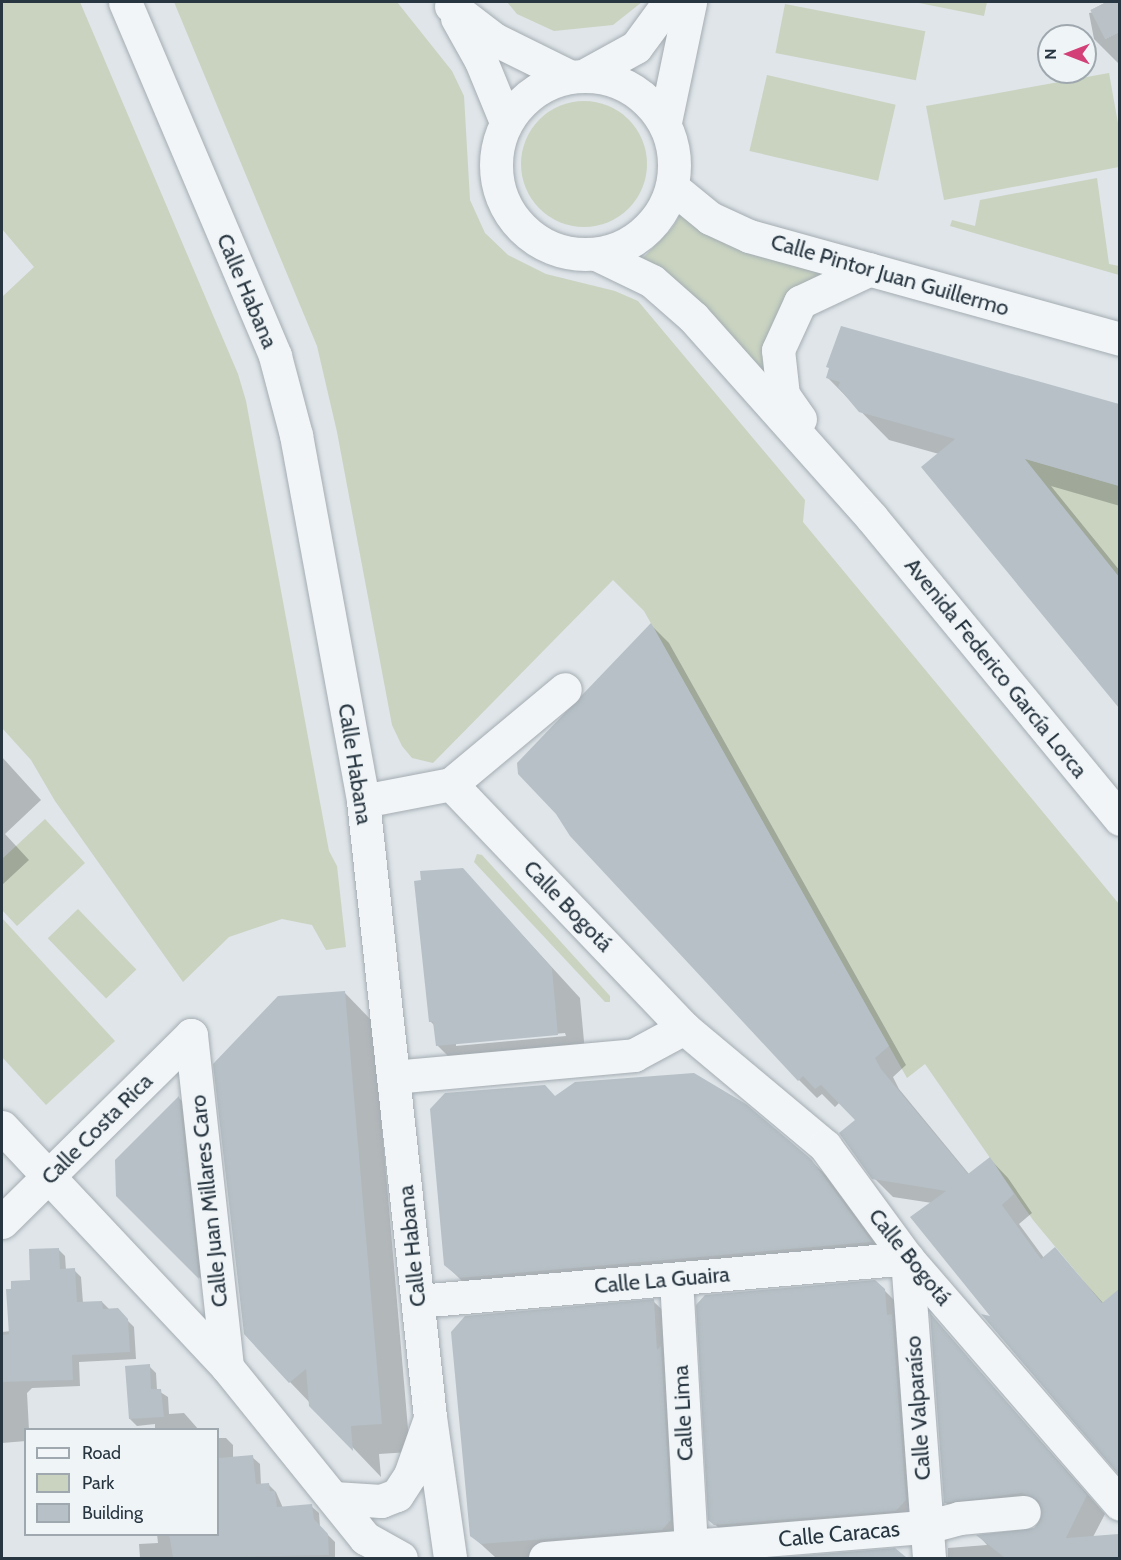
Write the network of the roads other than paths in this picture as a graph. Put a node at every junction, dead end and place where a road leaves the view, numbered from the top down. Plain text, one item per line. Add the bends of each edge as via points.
1 (125, 2) edge
2 (669, 2) edge
3 (690, 2) edge
4 (449, 4) edge
5 (578, 75) junction
6 (506, 122) junction
7 (664, 122) junction
8 (672, 187) junction
9 (596, 254) junction
10 (870, 269) junction
11 (1119, 339) edge
12 (872, 518) junction
13 (565, 689) dead end
14 (451, 784) junction
15 (363, 801) junction
16 (1119, 819) edge
17 (684, 1028) junction
18 (191, 1035) joint
19 (393, 1077) junction
20 (2, 1127) edge
21 (47, 1179) junction
22 (2, 1222) edge
23 (907, 1258) junction
24 (676, 1279) junction
25 (418, 1301) junction
26 (227, 1367) junction
27 (430, 1418) junction
28 (334, 1498) junction
29 (1119, 1503) edge
30 (1024, 1512) dead end
31 (928, 1543) edge
32 (691, 1546) junction
33 (401, 1558) edge
34 (450, 1558) edge
35 (545, 1558) edge

1 - 15 street, Calle Habana via 275,357 296,435
2 - 5 street via 636,47
3 - 7 street
4 - 5 street via 494,39
4 - 6 street via 481,61
5 - 6 street via 543,84 522,100
5 - 7 street via 618,80 645,97
6 - 9 street via 497,149 496,177 504,204 520,227 542,244
7 - 8 street via 674,154
8 - 9 street via 662,212 645,232 622,247
8 - 10 street, Calle Pintor Juan Guillermo via 710,218 749,236
9 - 12 street, Avenida Federico García Lorca via 652,281 693,316
10 - 11 street, Calle Pintor Juan Guillermo
10 - 12 street, Avenida Federico García Lorca via 800,302 778,350 783,395
12 - 16 street, Avenida Federico García Lorca
13 - 14 street
14 - 15 street
14 - 17 street, Calle Bogotá
15 - 19 street, Calle Habana
17 - 19 street via 633,1055
17 - 23 street, Calle Bogotá via 825,1146
18 - 21 street, Calle Costa Rica
18 - 26 street, Calle Juan Millares Caro
19 - 25 street, Calle Habana
20 - 21 street
21 - 22 street, Calle Costa Rica
21 - 26 street
23 - 24 street, Calle La Guaira
23 - 29 street, Calle Bogotá
23 - 31 street, Calle Valparaíso
24 - 25 street, Calle La Guaira
24 - 32 street, Calle Lima
25 - 27 street, Calle Habana
26 - 28 street
27 - 28 street via 410,1475 397,1496 381,1501
27 - 34 street, Calle Habana
28 - 33 street via 365,1538
30 - 31 street, Calle Caracas via 959,1518
31 - 32 street, Calle Caracas
32 - 35 street, Calle Caracas

